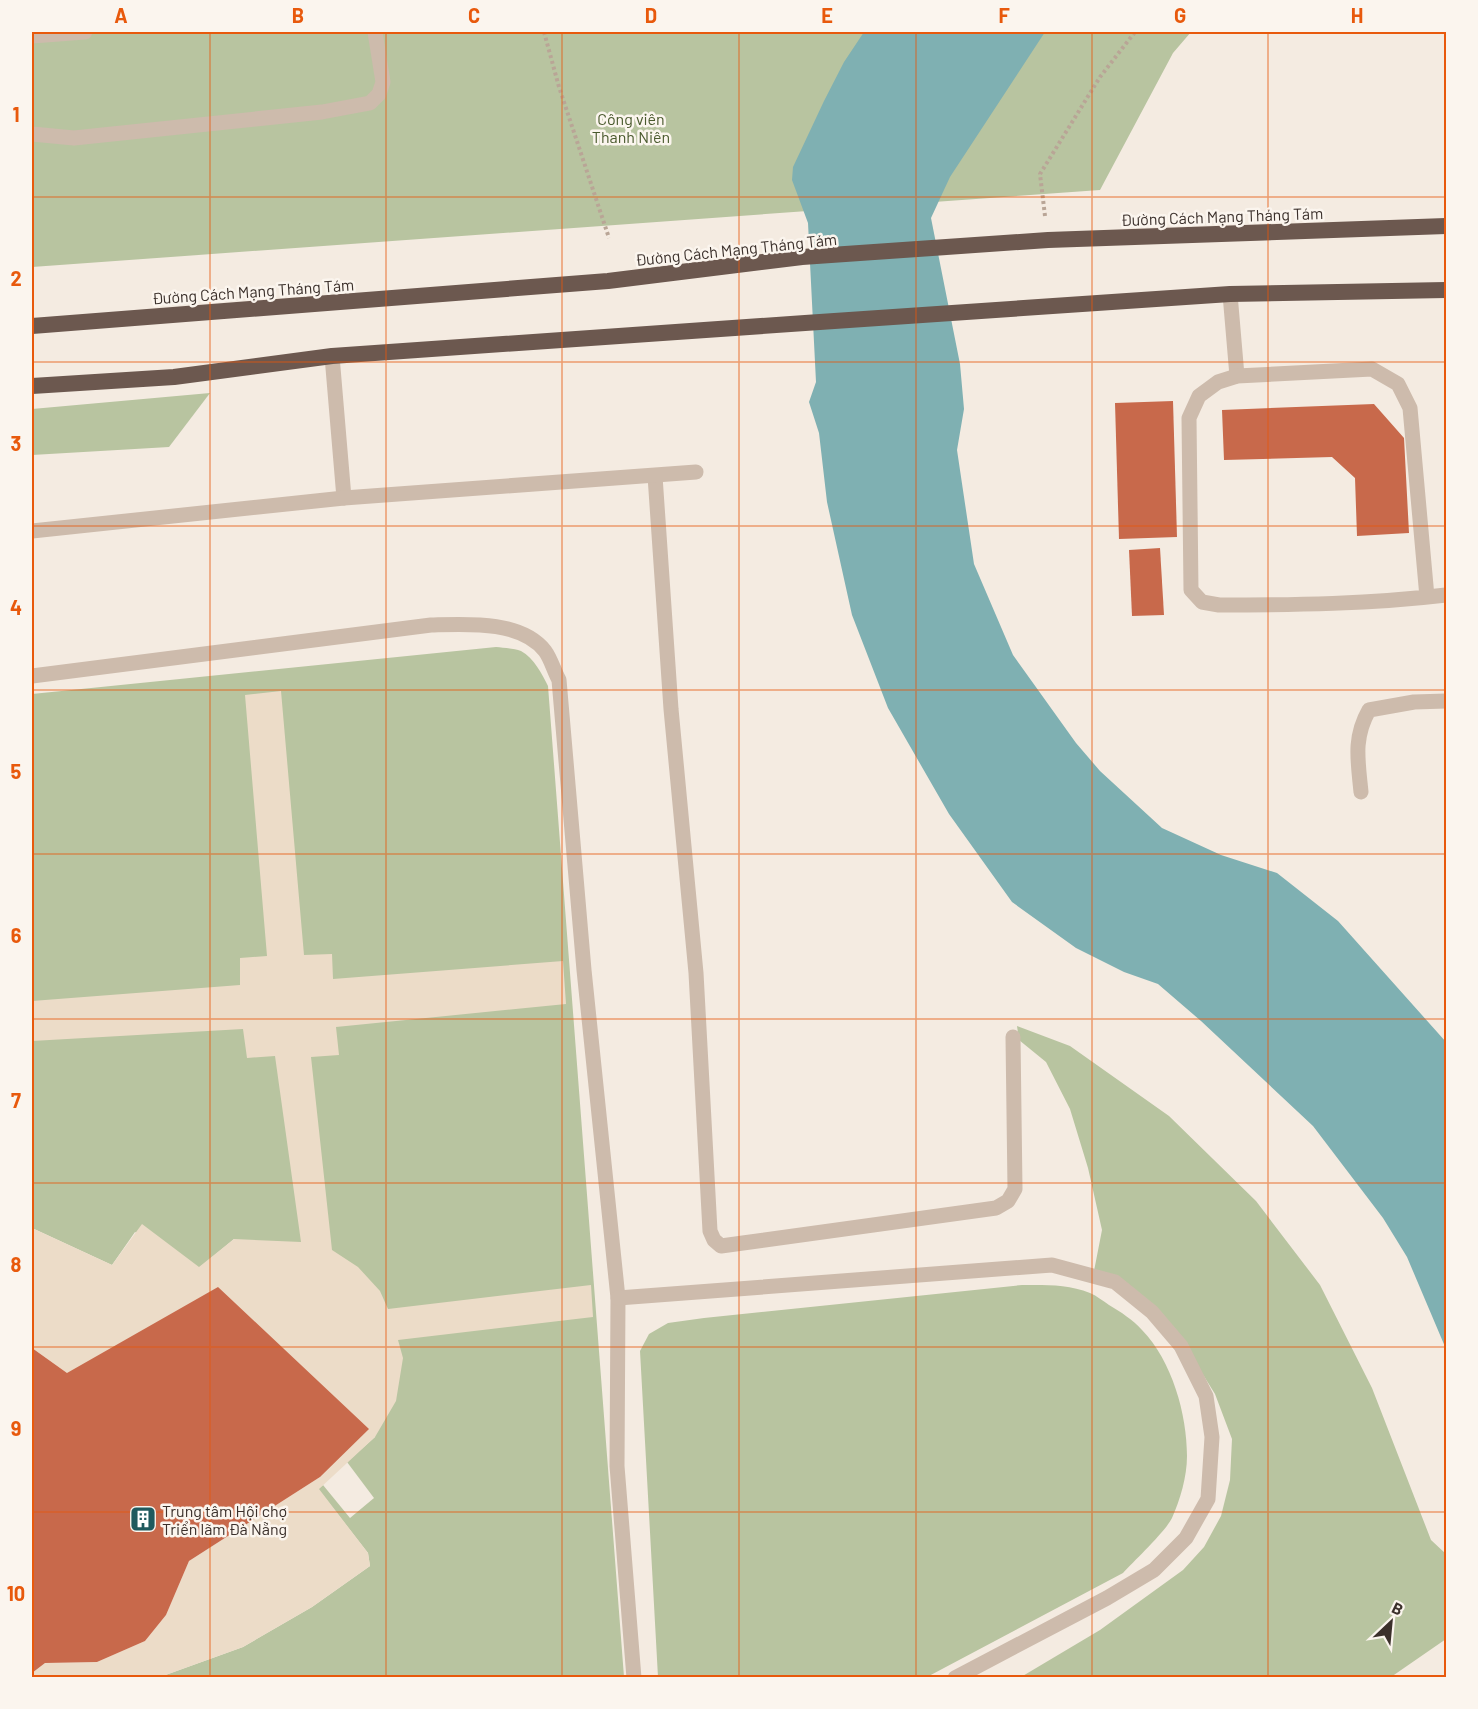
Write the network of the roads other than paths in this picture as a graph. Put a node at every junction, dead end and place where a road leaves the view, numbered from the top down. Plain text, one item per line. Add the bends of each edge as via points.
1 (85, 32) edge
2 (375, 32) edge
3 (32, 36) edge
4 (32, 134) edge
5 (1446, 226) edge
6 (1446, 290) edge
7 (1230, 294) junction
8 (32, 326) edge
9 (332, 356) junction
10 (1237, 376) junction
11 (32, 386) edge
12 (696, 472) dead end
13 (655, 476) junction
14 (344, 498) junction
15 (32, 531) edge
16 (1446, 595) edge
17 (1427, 597) junction
18 (32, 676) edge
19 (1446, 701) edge
20 (1361, 792) dead end
21 (1012, 1037) dead end
22 (618, 1298) junction
23 (634, 1677) edge
24 (955, 1677) edge

1 - 3 lane
2 - 4 lane via 382,82 379,94 370,103 322,112 74,138
5 - 8 highway, Đường Cách Mạng Tháng Tám via 1048,240 802,257 608,281
6 - 7 highway
7 - 9 highway
7 - 10 lane
9 - 11 highway via 174,377
9 - 14 lane
10 - 17 lane via 1372,369 1398,384 1410,408
10 - 17 lane via 1218,382 1199,396 1189,418 1191,590 1202,602 1219,605 1336,604
12 - 13 lane
13 - 14 lane
13 - 21 lane via 671,709 696,973 710,1231 714,1240 721,1246 996,1208 1008,1201 1015,1189
14 - 15 lane
16 - 17 lane
18 - 22 lane via 440,624 505,628 530,638 545,651 558,680
19 - 20 lane via 1369,710 1357,744
22 - 23 lane via 617,1466
22 - 24 lane via 1052,1265 1115,1282 1152,1312 1181,1347 1206,1395 1212,1437 1208,1499 1203,1509 1186,1538 1154,1570 1107,1599

